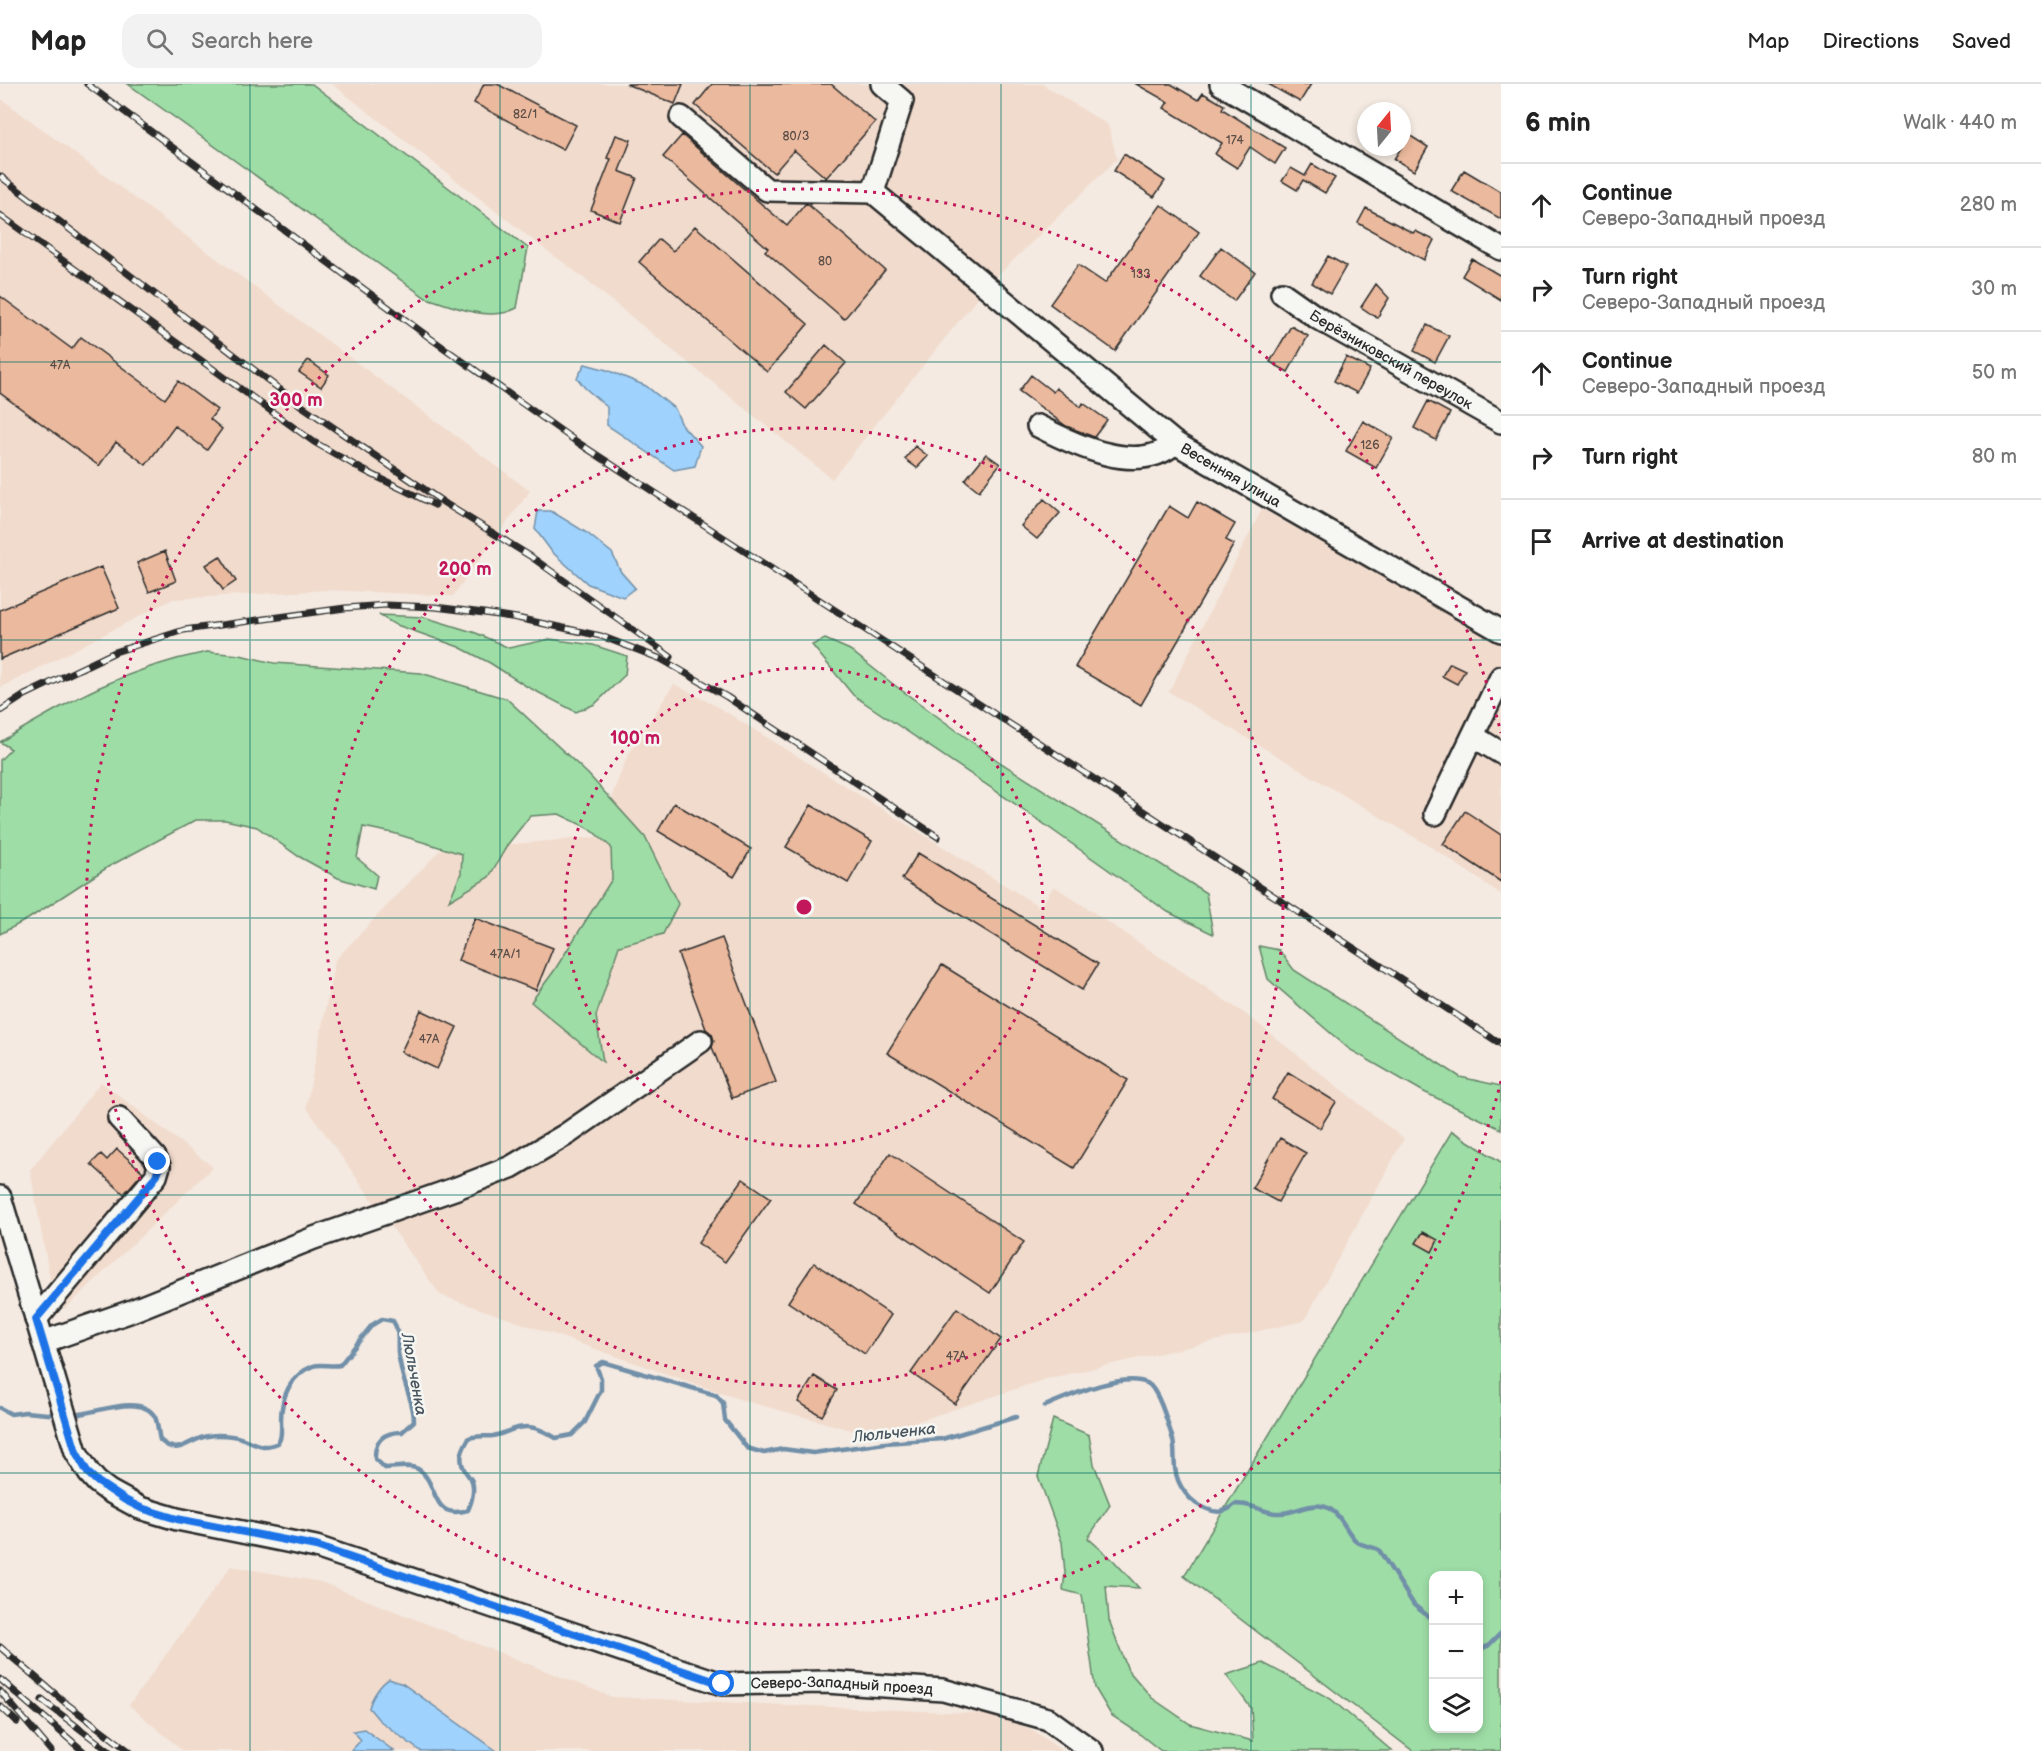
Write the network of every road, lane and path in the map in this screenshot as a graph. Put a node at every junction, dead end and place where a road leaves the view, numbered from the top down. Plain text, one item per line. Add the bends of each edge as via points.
1 (882, 84) edge
2 (1221, 84) edge
3 (681, 117) dead end
4 (873, 192) junction
5 (1501, 249) edge
6 (1282, 293) dead end
7 (1501, 422) edge
8 (1038, 426) dead end
9 (1175, 443) junction
10 (1501, 631) edge
11 (1501, 677) edge
12 (1473, 736) junction
13 (1501, 753) edge
14 (1435, 814) dead end
15 (701, 1041) dead end
16 (119, 1118) dead end
17 (0, 1197) edge
18 (36, 1319) junction
19 (43, 1342) junction
20 (1092, 1751) edge

1 - 4 street via 902,101
2 - 5 street
3 - 4 street via 766,190
4 - 9 street, Весенняя улица
6 - 7 street, Берёзниковский переулок via 1319,319
8 - 9 street via 1074,444 1143,458 1165,452
9 - 10 street, Весенняя улица
11 - 12 street
12 - 13 street
12 - 14 street
15 - 19 street via 567,1134 511,1167
16 - 18 street via 155,1157 159,1166 156,1176
17 - 18 street
18 - 19 street
19 - 20 street, Северо-Западный проезд via 81,1463 98,1482 125,1500 159,1514 316,1546 722,1684 826,1682 943,1690 1048,1719

